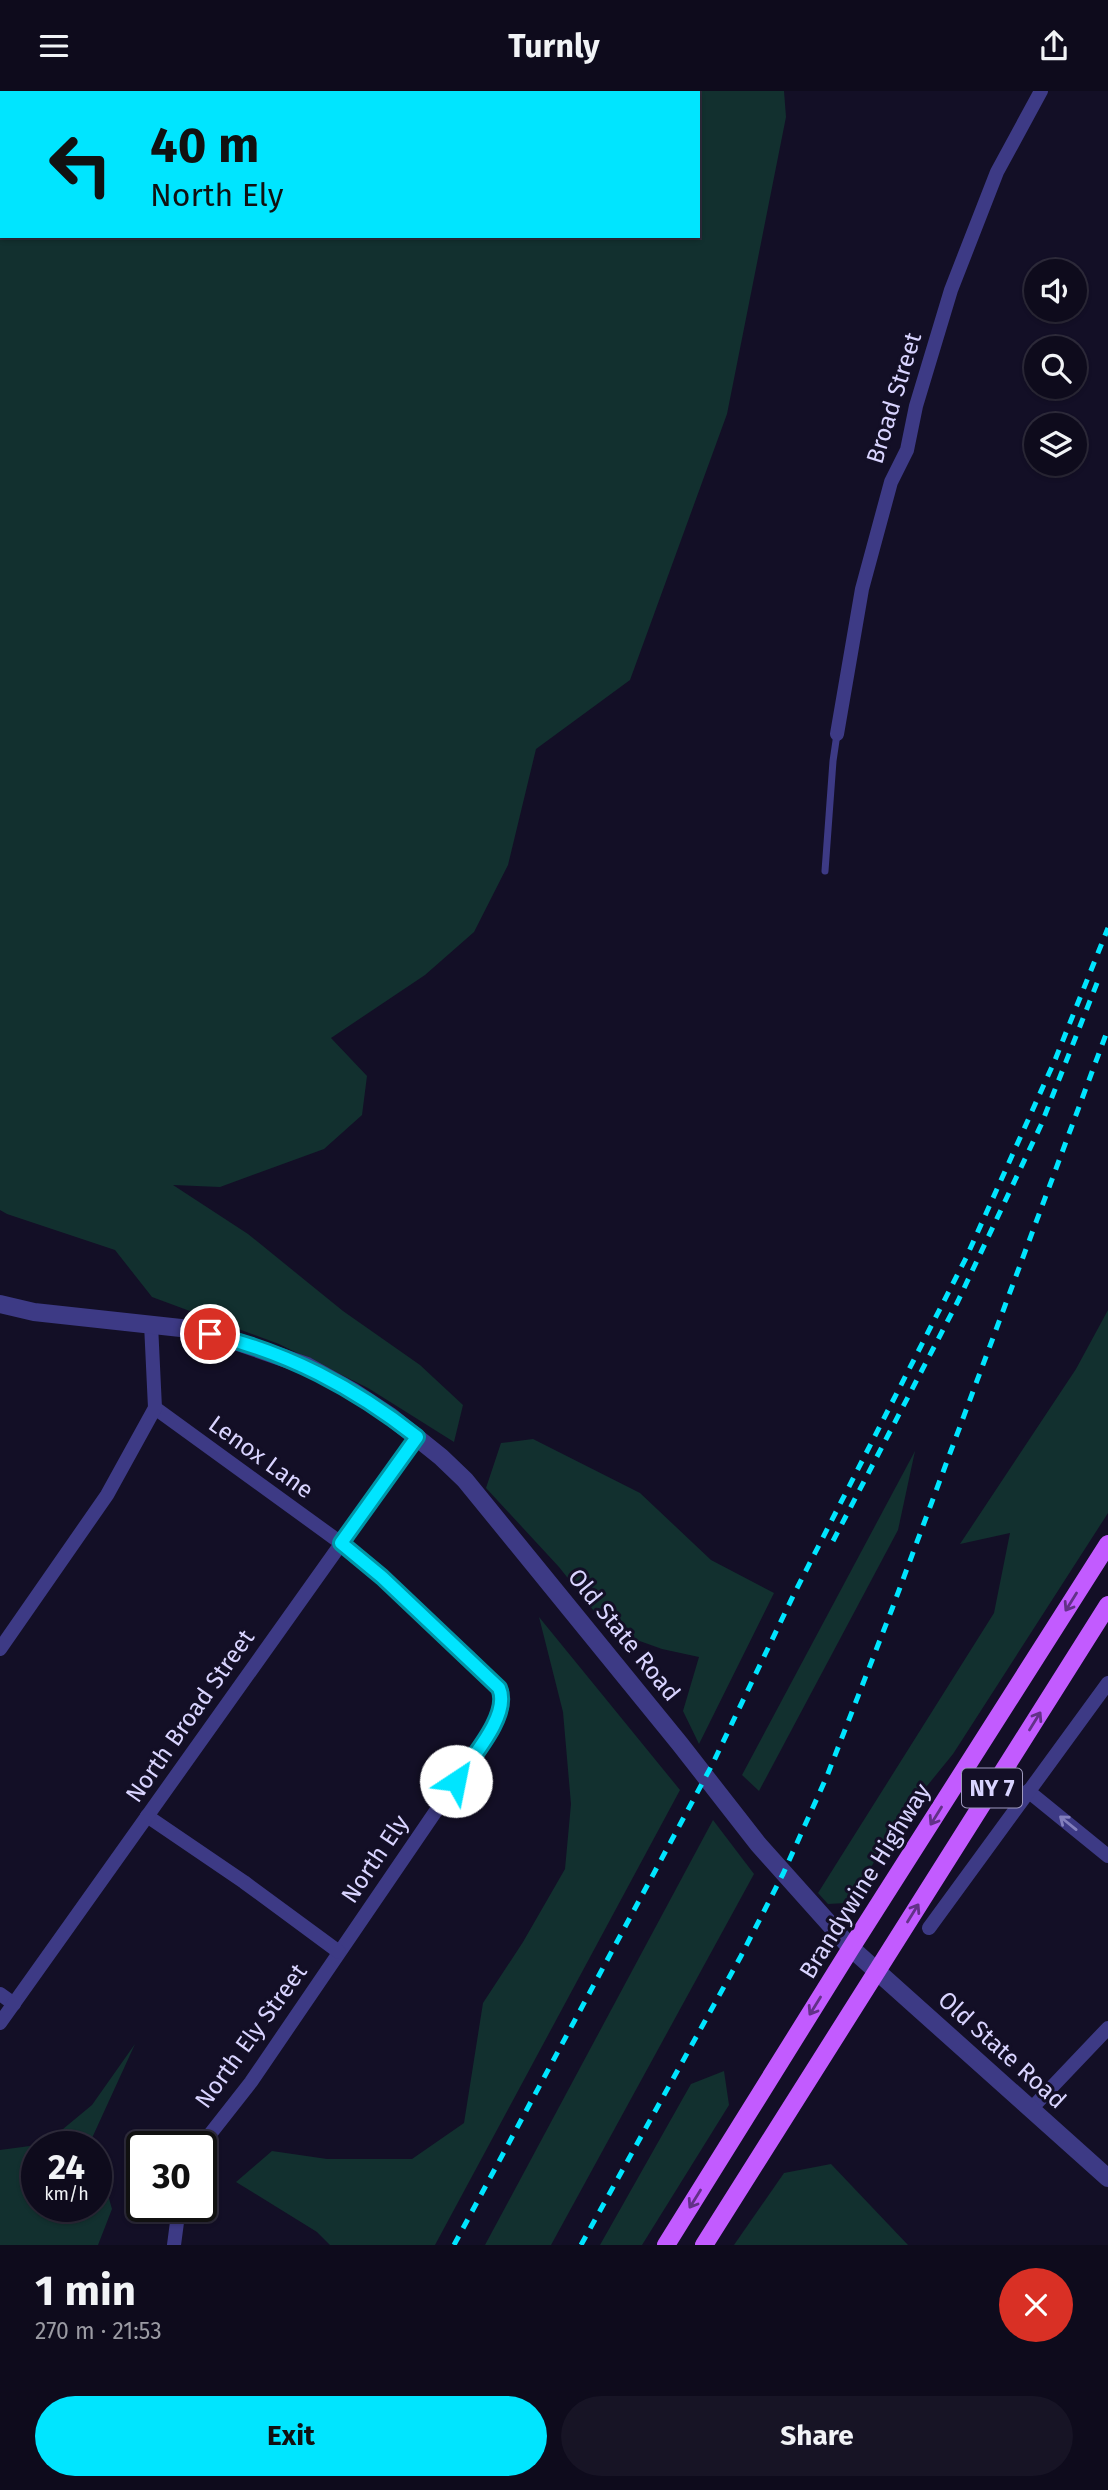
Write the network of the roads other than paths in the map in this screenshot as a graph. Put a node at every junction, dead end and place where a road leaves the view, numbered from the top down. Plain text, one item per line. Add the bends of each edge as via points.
1 (1040, 91) edge
2 (837, 734) joint
3 (825, 871) dead end
4 (0, 1304) edge
5 (151, 1324) junction
6 (155, 1408) junction
7 (417, 1437) junction
8 (341, 1543) junction
9 (1108, 1545) edge
10 (1108, 1605) edge
11 (0, 1649) edge
12 (1108, 1683) edge
13 (1028, 1791) junction
14 (147, 1816) junction
15 (1108, 1856) edge
16 (929, 1928) dead end
17 (851, 1948) junction
18 (339, 1952) junction
19 (877, 1971) junction
20 (0, 1994) edge
21 (14, 2004) junction
22 (0, 2023) edge
23 (1108, 2028) edge
24 (1031, 2109) junction
25 (213, 2131) edge
26 (1108, 2178) edge
27 (176, 2222) edge
28 (174, 2245) edge
29 (666, 2245) edge
30 (704, 2245) edge

1 - 2 street, Broad Street via 997,172 951,290 862,589
2 - 3 lane
4 - 5 street, Old State Road
5 - 6 street
5 - 7 street, Old State Road via 229,1339 307,1366 362,1397
6 - 8 street, Lenox Lane
6 - 11 street via 107,1495
7 - 8 street, North Broad Street
7 - 17 street, Old State Road via 465,1481 783,1874
8 - 14 street, North Broad Street
8 - 18 street, North Ely via 470,1658 502,1696 501,1711 485,1739
9 -> 17 main road, Brandywine Highway / NY 7
19 -> 10 main road, NY 7
12 - 13 street
15 -> 13 street
13 - 16 street
14 - 18 street
14 - 21 street, North Broad Street
17 - 19 street, Old State Road
17 -> 29 main road, Brandywine Highway / NY 7
18 - 25 street, North Ely Street
19 - 24 street, Old State Road
19 - 30 main road, NY 7
20 - 21 street
21 - 22 street, North Broad Street
23 - 24 street
24 - 26 street, Old State Road
27 - 28 street

